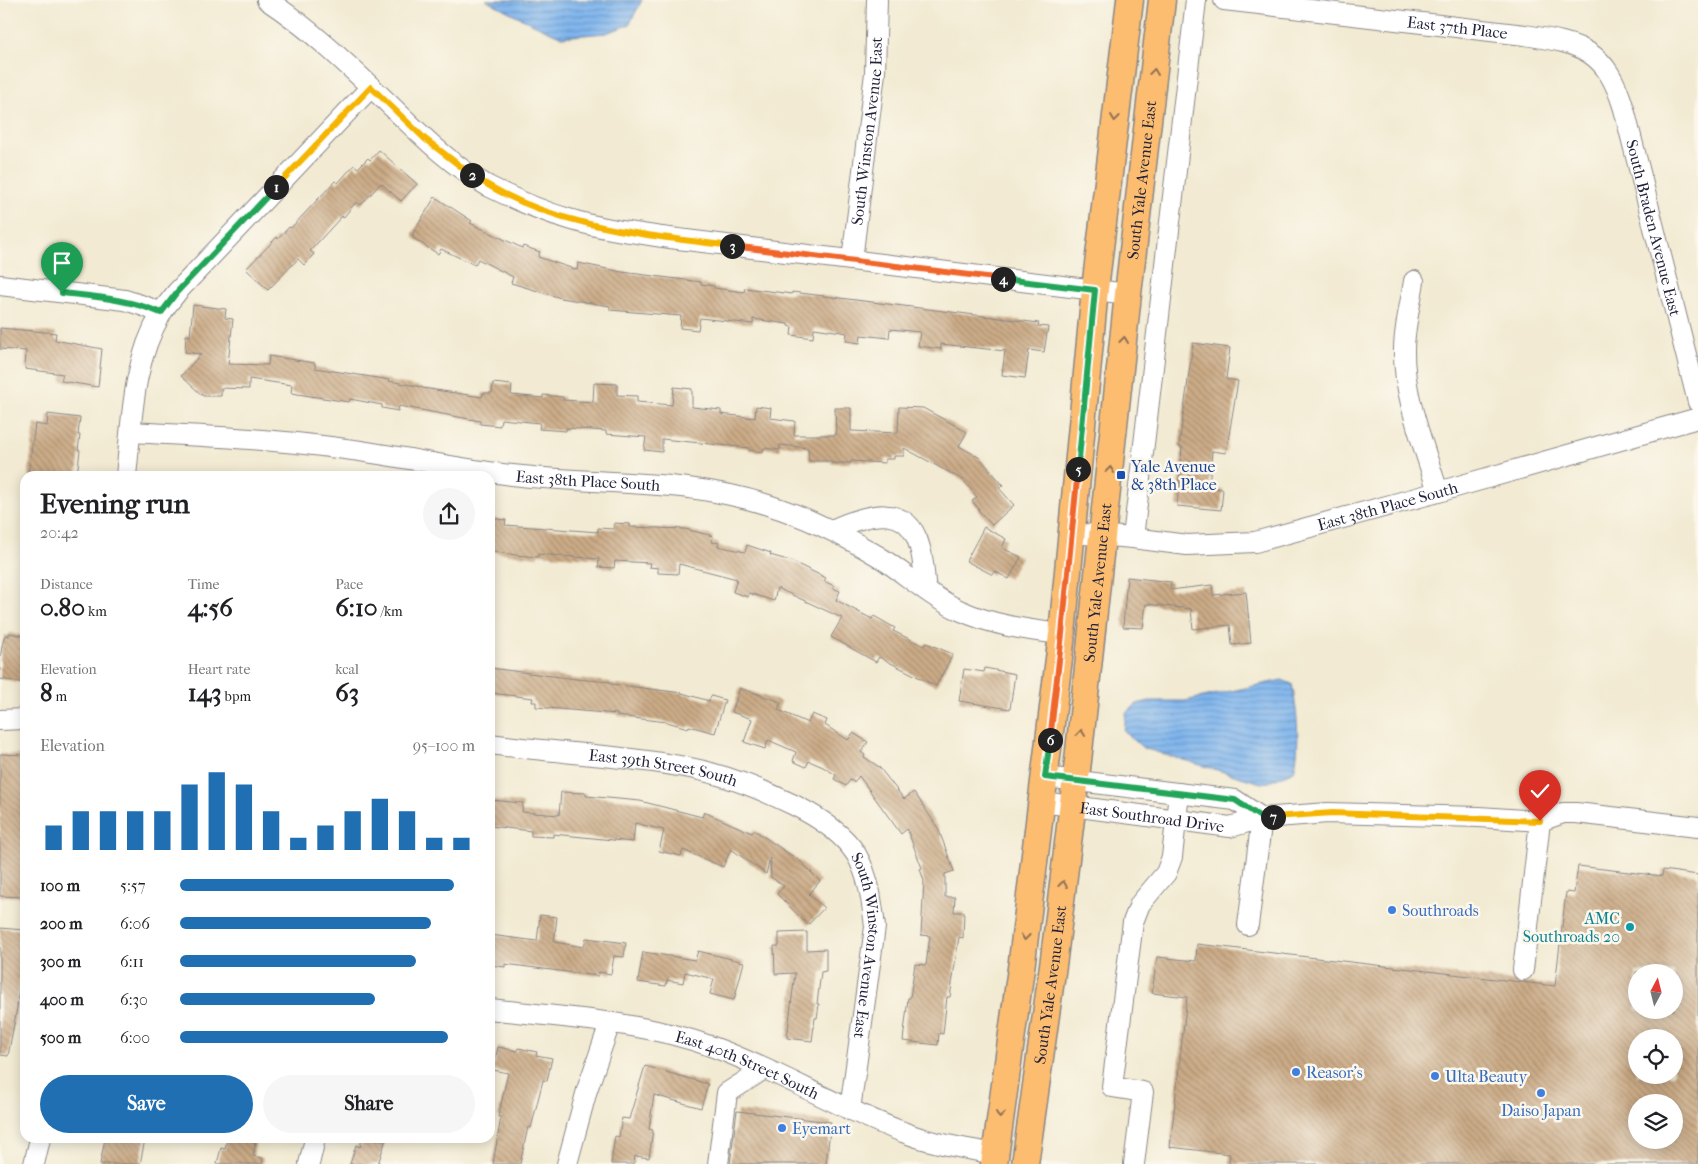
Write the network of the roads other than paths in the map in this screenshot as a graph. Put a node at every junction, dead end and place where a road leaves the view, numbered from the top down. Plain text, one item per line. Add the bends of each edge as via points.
1 (267, 0) edge
2 (877, 0) edge
3 (1130, 0) edge
4 (1162, 0) edge
5 (1196, 0) edge
6 (1224, 0) edge
7 (1598, 58) joint
8 (371, 87) junction
9 (852, 260) junction
10 (1414, 280) dead end
11 (0, 285) edge
12 (1095, 290) junction
13 (1128, 294) junction
14 (161, 313) junction
15 (1698, 402) edge
16 (1698, 418) edge
17 (131, 432) junction
18 (127, 471) edge
19 (488, 471) edge
20 (495, 472) edge
21 (1438, 492) junction
22 (832, 530) junction
23 (1072, 533) junction
24 (1103, 535) junction
25 (1133, 538) junction
26 (926, 590) junction
27 (1062, 634) junction
28 (20, 719) edge
29 (0, 720) edge
30 (495, 745) edge
31 (1044, 789) junction
32 (1074, 793) junction
33 (1179, 793) junction
34 (1262, 818) junction
35 (1176, 820) junction
36 (1540, 821) junction
37 (827, 824) joint
38 (1698, 827) edge
39 (1248, 925) dead end
40 (1522, 970) dead end
41 (495, 1010) edge
42 (610, 1023) junction
43 (764, 1069) junction
44 (850, 1110) junction
45 (39, 1143) edge
46 (314, 1143) edge
47 (995, 1159) edge
48 (34, 1164) edge
49 (309, 1164) edge
50 (567, 1164) edge
51 (718, 1164) edge
52 (1025, 1164) edge
53 (1134, 1164) edge

1 - 8 street via 330,48
2 - 9 street, South Winston Avenue East via 875,73
3 -> 12 main road, South Yale Avenue East
13 -> 4 main road, South Yale Avenue East
5 - 25 street, South Yale Avenue East
6 - 7 street, East 37th Place via 1551,39 1577,46
7 - 15 street, South Braden Avenue East via 1618,87
8 - 9 street via 453,162 487,185 544,211 612,229
8 - 14 street via 177,292
9 - 12 street
10 - 21 street via 1404,349 1406,372 1409,397
11 - 14 street via 124,300
12 - 13 street
12 - 23 main road, South Yale Avenue East
24 -> 13 main road, South Yale Avenue East
14 - 17 street via 146,343 139,370
16 - 21 street, East 38th Place South
17 - 18 street
17 - 19 street, East 38th Place South via 283,441
20 - 22 street, East 38th Place South via 680,486 768,505
21 - 25 street, East 38th Place South via 1255,542 1187,546
22 - 26 street, East 38th Place South via 879,557
22 - 26 street via 854,519 875,514 893,516 906,522 920,548
23 - 24 street, East 38th Place South
23 - 27 main road, South Yale Avenue East
24 - 25 street, East 38th Place South
32 -> 24 main road, South Yale Avenue East
26 - 27 street, East 38th Place South via 981,619 1004,626
27 - 31 main road, South Yale Avenue East
28 - 29 street
30 - 37 street, East 39th Street South via 691,768 769,793
31 - 32 street, East Southroad Drive
31 -> 47 main road, South Yale Avenue East
32 - 33 street, East Southroad Drive
32 - 35 street, East Southroad Drive
52 -> 32 main road, South Yale Avenue East
33 - 34 street, East Southroad Drive via 1235,800
33 - 35 street
34 - 35 street, East Southroad Drive via 1230,827
34 - 36 street, East Southroad Drive via 1333,813
34 - 39 street
35 - 53 street via 1172,857 1166,872 1140,904 1133,922 1112,1088 1143,1092
36 - 38 street, East Southroad Drive via 1563,813 1576,813
36 - 40 street
37 - 44 street, South Winston Avenue East via 855,853 872,898 875,927
41 - 42 street, East 40th Street South
42 - 43 street, East 40th Street South via 673,1034 714,1047
42 - 50 street
43 - 44 street, East 40th Street South
43 - 51 street via 727,1093
44 - 47 street, East 40th Street South via 904,1133
45 - 48 street
46 - 49 street

